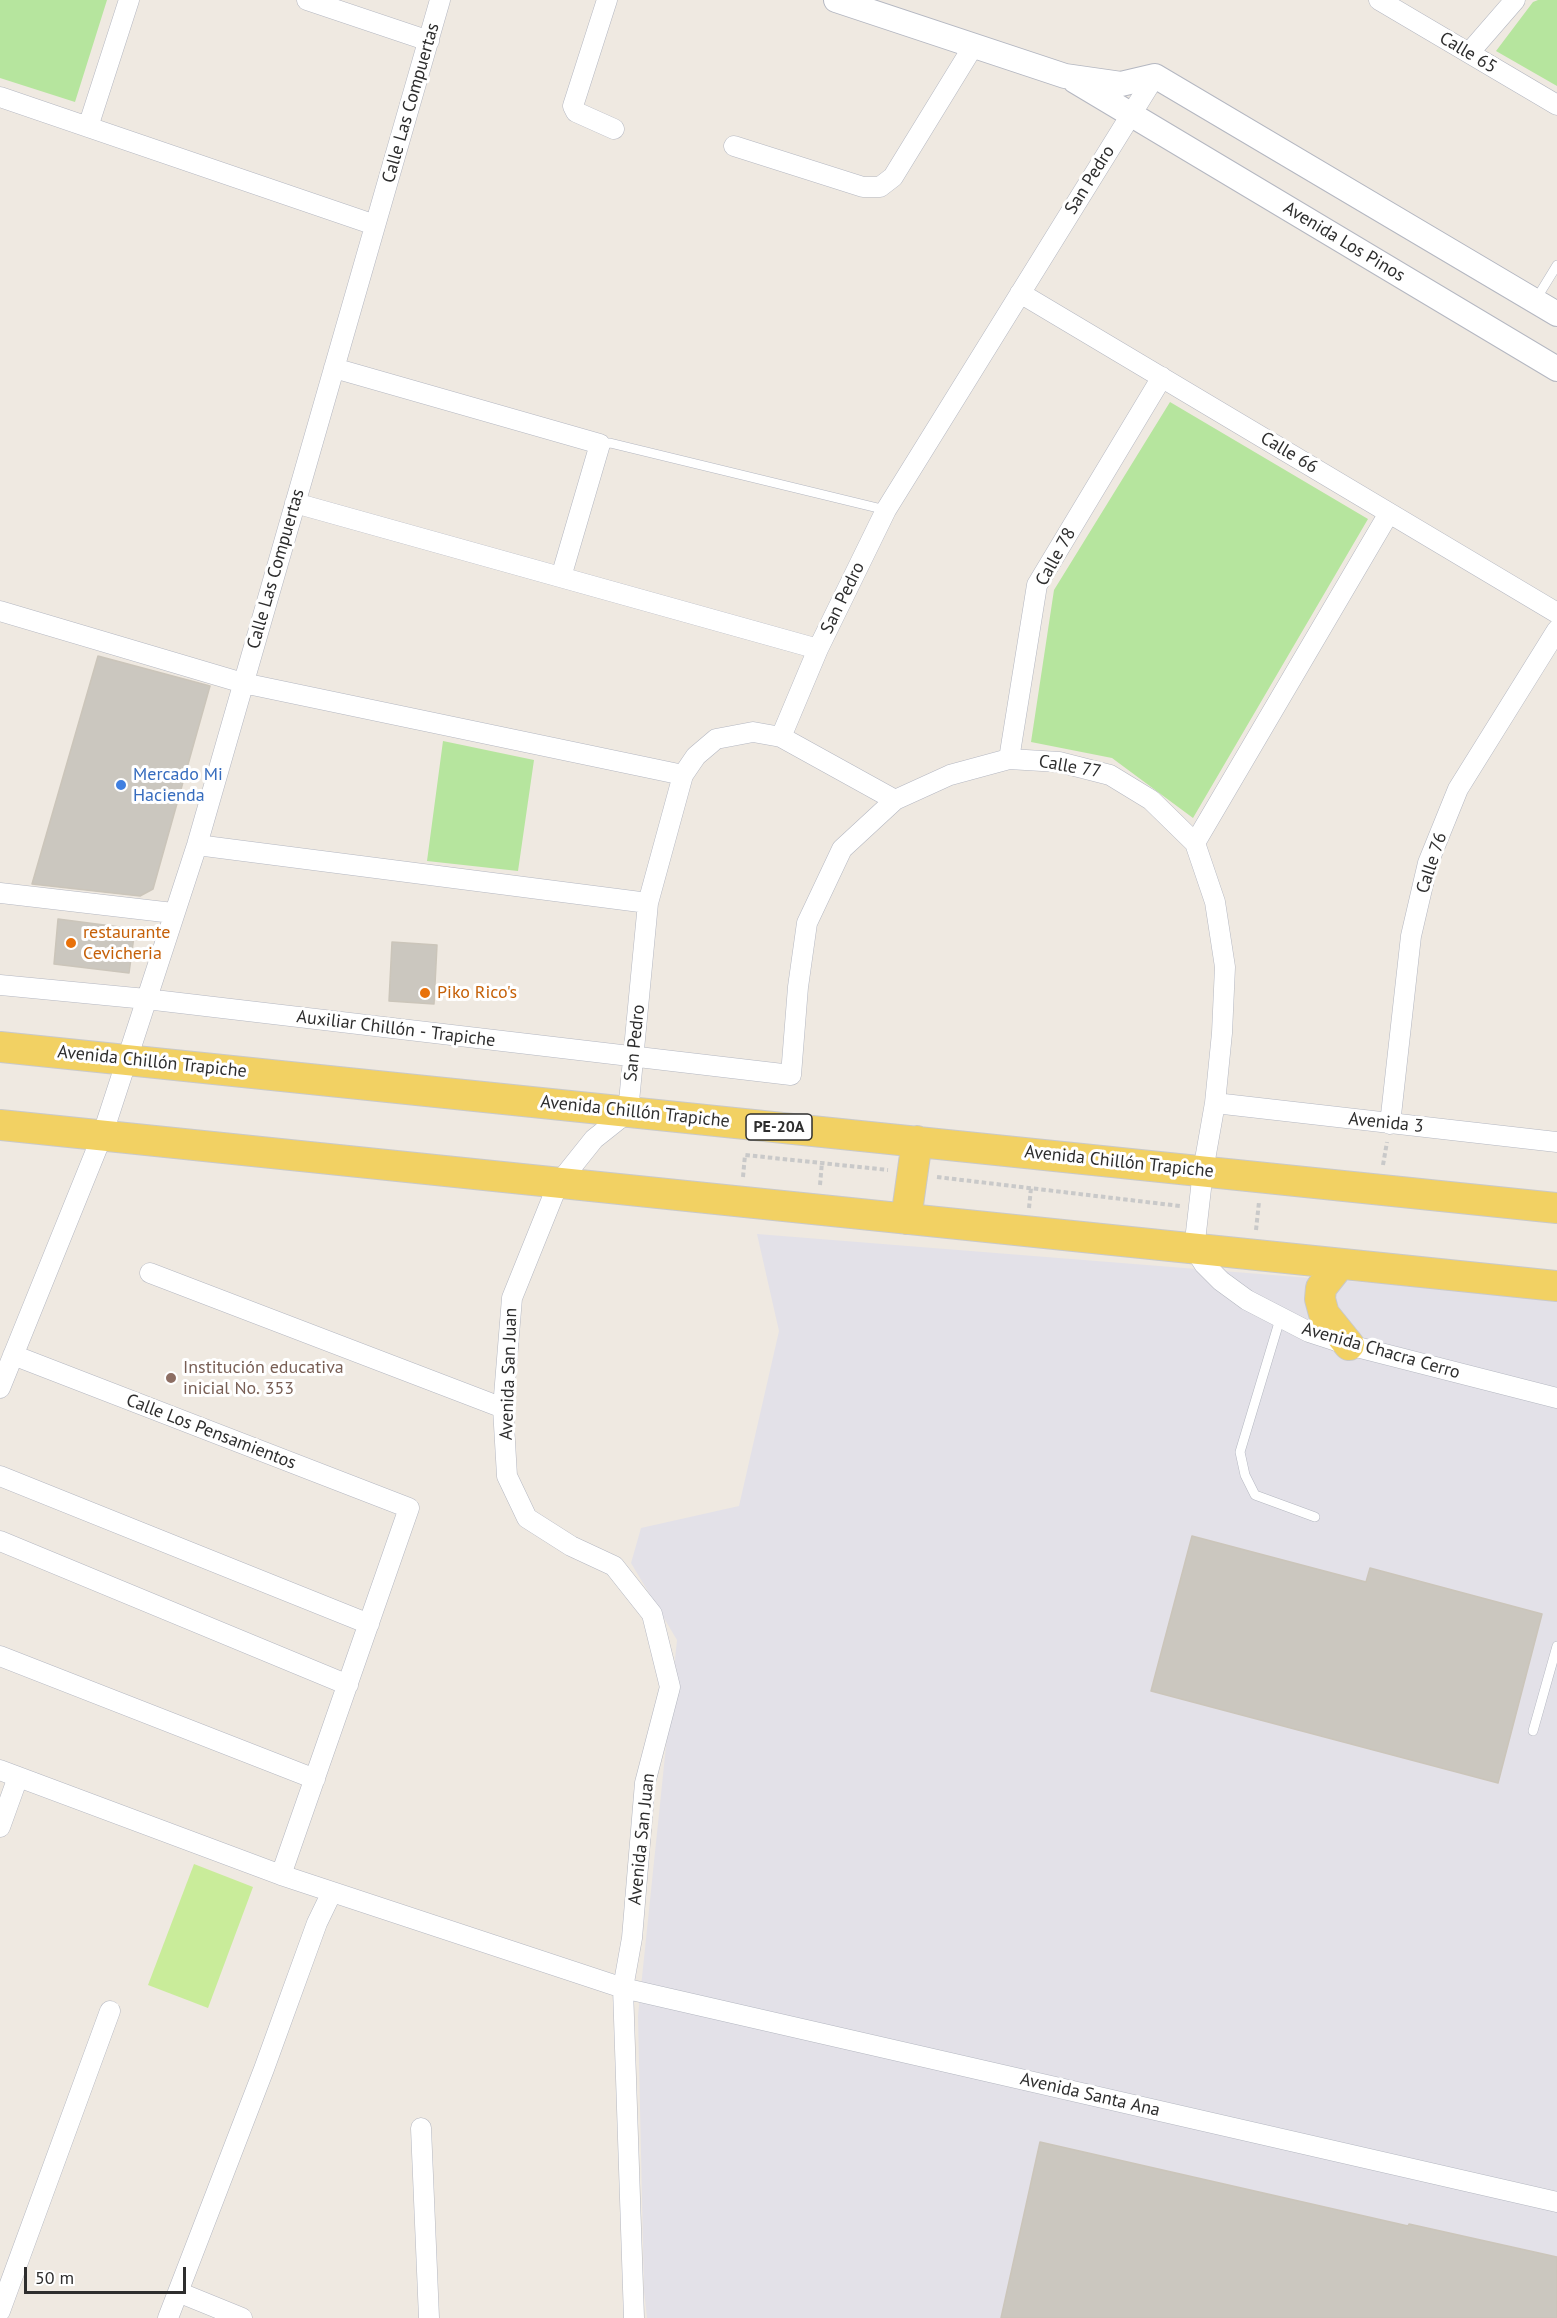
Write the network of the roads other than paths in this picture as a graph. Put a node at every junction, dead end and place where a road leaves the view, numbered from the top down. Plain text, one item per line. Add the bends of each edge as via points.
1 (129, 0) edge
2 (307, 0) edge
3 (440, 0) edge
4 (607, 0) edge
5 (836, 0) edge
6 (1379, 0) edge
7 (1515, 0) edge
8 (429, 41) junction
9 (974, 45) junction
10 (1469, 53) junction
11 (1065, 76) junction
12 (1155, 76) junction
13 (0, 97) edge
14 (1557, 105) edge
15 (1131, 115) junction
16 (88, 127) junction
17 (615, 129) dead end
18 (735, 146) dead end
19 (375, 225) junction
20 (1557, 266) edge
21 (1020, 293) junction
22 (1535, 301) junction
23 (1557, 314) edge
24 (334, 368) junction
25 (1557, 369) edge
26 (1162, 377) junction
27 (600, 444) junction
28 (295, 502) junction
29 (886, 510) junction
30 (1389, 513) junction
31 (561, 577) junction
32 (0, 611) edge
33 (1557, 613) edge
34 (1557, 630) edge
35 (818, 649) junction
36 (243, 683) junction
37 (781, 736) junction
38 (1009, 759) junction
39 (683, 775) junction
40 (895, 800) junction
41 (1195, 843) junction
42 (196, 845) junction
43 (0, 893) edge
44 (648, 903) junction
45 (173, 913) junction
46 (0, 985) edge
47 (146, 999) junction
48 (0, 1047) edge
49 (634, 1057) junction
50 (127, 1060) junction
51 (791, 1075) joint
52 (1215, 1103) junction
53 (628, 1112) junction
54 (1390, 1124) junction
55 (0, 1125) edge
56 (102, 1136) junction
57 (917, 1141) junction
58 (1557, 1142) edge
59 (1203, 1171) junction
60 (558, 1184) junction
61 (1557, 1208) edge
62 (906, 1219) junction
63 (1196, 1249) junction
64 (1340, 1264) junction
65 (150, 1273) dead end
66 (1557, 1286) edge
67 (1280, 1319) junction
68 (1348, 1345) junction
69 (13, 1355) junction
70 (0, 1388) edge
71 (1557, 1398) edge
72 (503, 1407) junction
73 (0, 1476) edge
74 (1314, 1518) dead end
75 (0, 1541) edge
76 (369, 1624) junction
77 (1557, 1646) edge
78 (0, 1656) edge
79 (348, 1685) junction
80 (1533, 1731) dead end
81 (9, 1774) edge
82 (315, 1779) junction
83 (0, 1827) edge
84 (281, 1875) junction
85 (332, 1892) junction
86 (623, 1988) junction
87 (110, 2011) dead end
88 (421, 2128) dead end
89 (1557, 2202) edge
90 (178, 2292) junction
91 (0, 2311) edge
92 (168, 2318) edge
93 (242, 2318) edge
94 (429, 2318) edge
95 (634, 2318) edge

1 - 16 street
2 - 8 street
3 - 8 street, Calle Las Compuertas
4 - 17 street via 573,106 576,112
5 - 9 street
6 - 10 street, Calle 65
7 - 10 street
8 - 19 street, Calle Las Compuertas
9 - 11 street
9 - 18 street via 893,177 880,187 863,187
10 - 14 street, Calle 65
11 - 12 street via 1121,84
11 - 15 street, Avenida Los Pinos
12 - 15 street, San Pedro
12 - 22 street
13 - 16 street
15 - 21 street, San Pedro
15 - 25 street, Avenida Los Pinos
16 - 19 street
19 - 24 street, Calle Las Compuertas
20 - 22 lane
21 - 26 street, Calle 66
21 - 29 street, San Pedro
22 - 23 street
24 - 27 street
24 - 28 street, Calle Las Compuertas
26 - 30 street, Calle 66
26 - 38 street, Calle 78 via 1037,585
27 - 29 lane via 610,443
27 - 31 street
28 - 31 street
28 - 36 street, Calle Las Compuertas
29 - 35 street, San Pedro
30 - 33 street, Calle 66
30 - 41 street
31 - 35 street
32 - 36 street
34 - 54 street, Calle 76 via 1458,789 1428,863 1411,936
35 - 37 street, San Pedro
36 - 39 street
36 - 42 street, Calle Las Compuertas
37 - 39 street, San Pedro via 753,732 716,739 696,756
37 - 40 street
38 - 40 street, Calle 77 via 950,775
38 - 41 street, Calle 77 via 1059,762 1110,774 1151,800
39 - 44 street, San Pedro
40 - 51 street, Calle 77 via 842,849 807,923
41 - 52 street, Calle 77 via 1215,902 1225,967
42 - 44 street
42 - 45 street, Calle Las Compuertas
43 - 45 street
44 - 49 street, San Pedro
45 - 47 street, Calle Las Compuertas
46 - 47 street, Auxiliar Chillón - Trapiche
47 - 49 street, Auxiliar Chillón - Trapiche
47 - 50 street, Calle Las Compuertas
48 - 50 main road, Avenida Chillón Trapiche / PE-20A
49 - 51 street, Auxiliar Chillón - Trapiche
49 - 53 street, San Pedro
50 - 53 main road, Avenida Chillón Trapiche / PE-20A
50 - 56 street, Calle Las Compuertas
52 - 54 street, Avenida 3
52 - 59 street, Calle 77
53 - 57 main road, Avenida Chillón Trapiche / PE-20A
53 - 60 street, Avenida San Juan via 594,1139
54 - 58 street, Avenida 3
55 - 56 main road
56 - 60 main road
56 - 69 street, Calle Las Compuertas
57 - 59 main road, Avenida Chillón Trapiche / PE-20A
57 - 62 main road
59 - 61 main road, Avenida Chillón Trapiche / PE-20A
59 - 63 street, Calle 77
60 - 62 main road
60 - 72 street, Avenida San Juan via 512,1298
62 - 63 main road
63 - 64 main road
63 - 67 street, Avenida Chacra Cerro via 1221,1281
64 - 66 main road
64 - 68 main road via 1321,1288 1320,1299 1324,1314
65 - 72 street
67 - 68 street, Avenida Chacra Cerro
67 - 74 lane via 1240,1452 1255,1495
68 - 71 street, Avenida Chacra Cerro
69 - 70 street, Calle Las Compuertas
69 - 76 street, Calle Los Pensamientos via 409,1508
72 - 86 street, Avenida San Juan via 507,1476 527,1518 571,1546 614,1566 652,1614 670,1687 645,1783 632,1938
73 - 76 street
75 - 79 street
76 - 79 street
77 - 80 lane
78 - 82 street
79 - 82 street
81 - 83 street
81 - 84 street, Avenida Santa Ana
82 - 84 street
84 - 85 street, Avenida Santa Ana
85 - 86 street, Avenida Santa Ana
85 - 90 street
86 - 89 street, Avenida Santa Ana
86 - 95 street, Avenida San Juan
87 - 91 street
88 - 94 street
90 - 92 street
90 - 93 street

